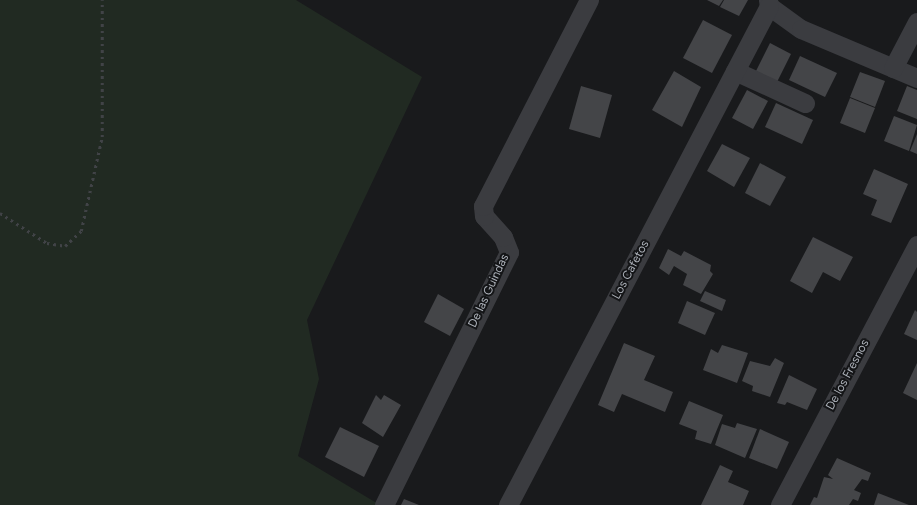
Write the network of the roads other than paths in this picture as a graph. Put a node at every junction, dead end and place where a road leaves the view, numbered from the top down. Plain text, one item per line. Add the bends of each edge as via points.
1 (589, 0) edge
2 (768, 3) edge
3 (917, 22) edge
4 (893, 68) junction
5 (735, 71) junction
6 (917, 78) edge
7 (805, 103) dead end
8 (917, 245) edge
9 (384, 505) edge
10 (508, 505) edge
11 (780, 505) edge

1 - 9 street, De las Guindas via 483,206 484,216 503,237 509,252
2 - 4 street via 801,29
2 - 5 street, Los Cafetos
3 - 4 street
4 - 6 street
5 - 7 street
5 - 10 street, Los Cafetos
8 - 11 street, De los Fresnos

